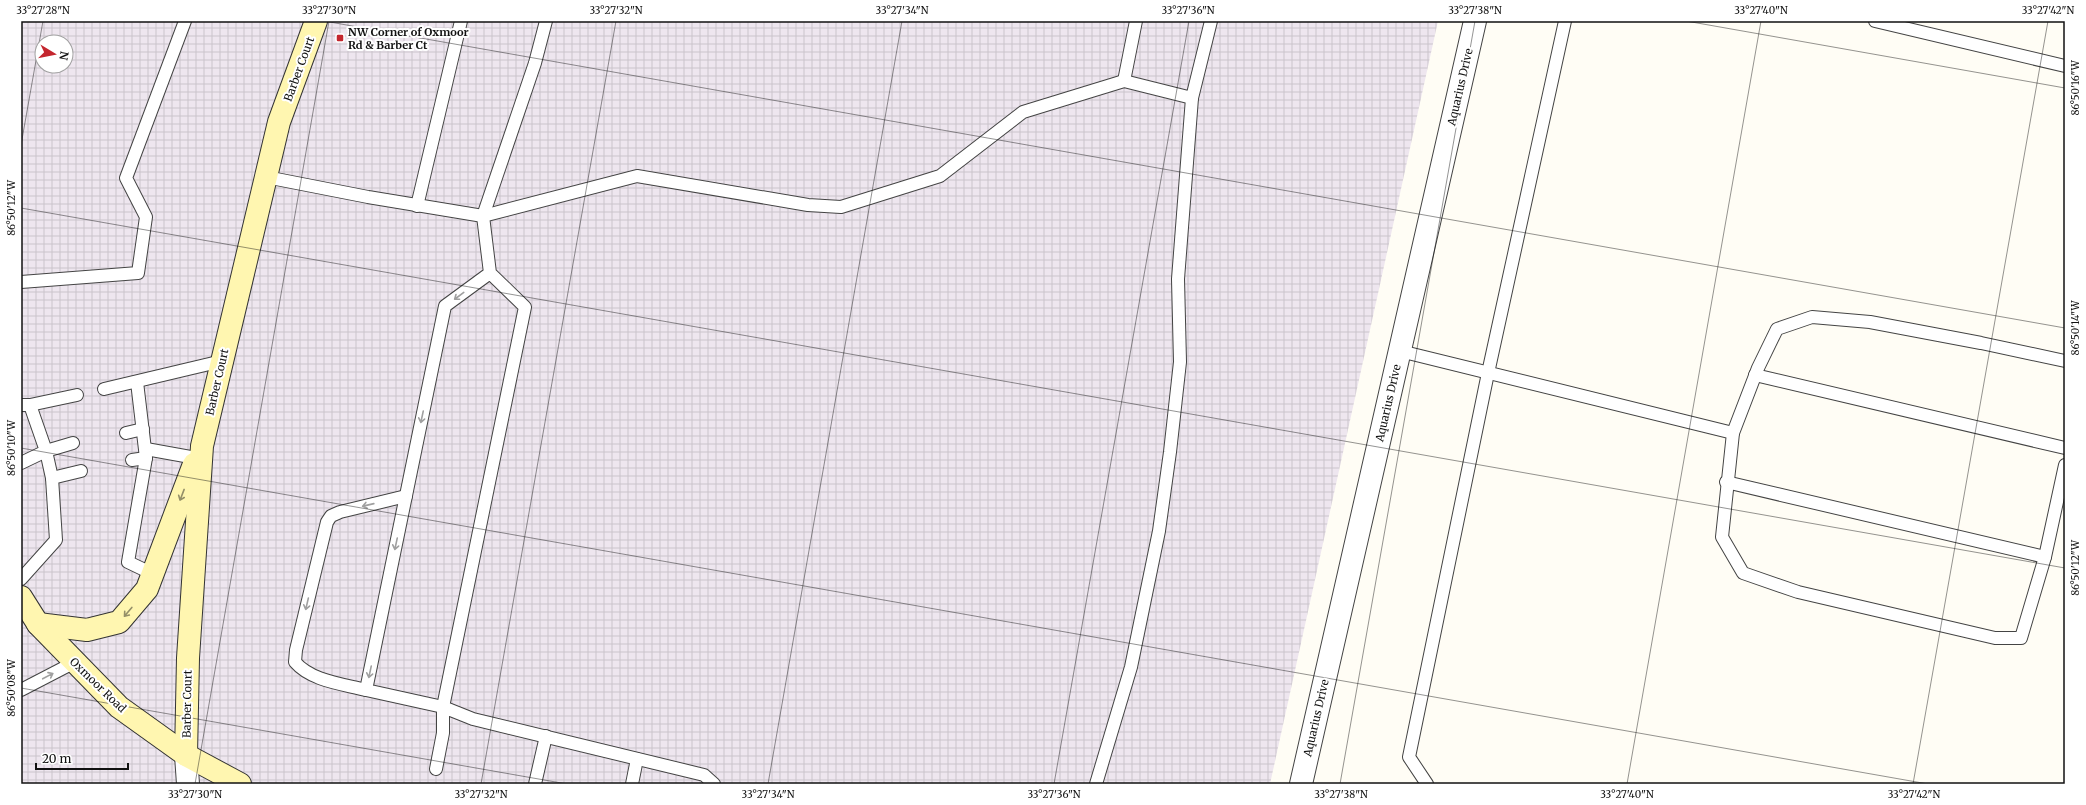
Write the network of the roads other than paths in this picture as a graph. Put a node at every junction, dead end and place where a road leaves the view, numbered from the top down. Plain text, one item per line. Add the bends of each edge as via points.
1 (185, 21) edge
2 (316, 21) edge
3 (461, 21) edge
4 (546, 21) edge
5 (1136, 21) edge
6 (1211, 21) edge
7 (1475, 21) edge
8 (1565, 21) edge
9 (1875, 21) edge
10 (2065, 66) edge
11 (1124, 81) junction
12 (1192, 98) junction
13 (266, 177) junction
14 (417, 206) junction
15 (483, 216) junction
16 (490, 273) junction
17 (21, 282) edge
18 (1400, 351) junction
19 (222, 361) junction
20 (2065, 361) edge
21 (1488, 373) junction
22 (1755, 375) junction
23 (137, 382) junction
24 (104, 389) dead end
25 (78, 395) dead end
26 (26, 405) edge
27 (143, 429) junction
28 (126, 433) dead end
29 (1733, 433) junction
30 (73, 443) dead end
31 (2065, 448) edge
32 (46, 451) junction
33 (199, 452) junction
34 (146, 453) junction
35 (132, 460) dead end
36 (21, 463) edge
37 (2065, 465) edge
38 (81, 471) dead end
39 (52, 478) junction
40 (1726, 482) junction
41 (406, 496) junction
42 (2045, 557) junction
43 (153, 574) junction
44 (21, 579) edge
45 (21, 597) edge
46 (38, 624) junction
47 (75, 662) junction
48 (21, 690) edge
49 (366, 690) junction
50 (443, 707) junction
51 (546, 736) junction
52 (186, 755) junction
53 (637, 759) junction
54 (436, 769) dead end
55 (188, 784) edge
56 (240, 784) edge
57 (535, 784) edge
58 (632, 784) edge
59 (714, 784) edge
60 (1096, 784) edge
61 (1301, 784) edge
62 (1427, 784) edge

1 - 17 lane via 126,178 146,217 138,273
2 - 13 main road, Barber Court via 279,122
3 - 14 lane
4 - 15 lane via 535,63
5 - 11 lane
6 - 12 lane
7 - 18 street, Aquarius Drive
8 - 21 lane
9 - 10 lane
11 - 12 lane
11 - 15 lane via 1023,112 940,176 841,207 808,205 637,176
12 - 60 lane via 1178,279 1180,362 1159,531 1131,667
13 - 14 lane
13 - 19 main road, Barber Court
14 - 15 lane
15 - 16 lane
16 -> 41 lane via 445,306
16 - 50 lane via 525,307
18 - 21 lane
18 - 61 street, Aquarius Drive
19 - 23 lane
19 - 33 main road, Barber Court
20 - 22 lane via 1981,342 1870,322 1812,317 1777,329
21 - 29 lane
21 - 62 lane via 1410,756
22 - 29 lane
22 - 31 lane
23 - 24 lane
23 - 27 lane
25 - 26 lane
26 - 32 lane
27 - 28 lane
27 - 34 lane
29 - 40 lane
30 - 32 lane
32 - 36 lane
32 - 39 lane
33 - 34 lane
33 -> 43 main road
33 - 52 main road, Barber Court via 188,658
34 - 35 lane
34 - 43 lane via 128,562
37 - 42 lane
38 - 39 lane
39 - 44 lane via 56,540
40 - 42 lane
40 - 42 lane via 1722,537 1743,573 1798,592 1995,638 2021,638
41 -> 49 lane
41 -> 49 lane via 331,516 327,522 296,650 296,662 301,669 311,675
43 -> 46 main road via 147,589 120,622 87,630
45 - 46 main road, Oxmoor Road
46 - 47 main road, Oxmoor Road
48 -> 47 lane
47 - 52 main road, Oxmoor Road via 119,707
49 - 50 lane
50 - 51 lane via 473,719
50 - 54 lane via 443,733
51 - 53 lane
51 - 57 lane
52 - 55 street
52 - 56 main road, Oxmoor Road
53 - 58 lane
53 - 59 lane via 704,775

